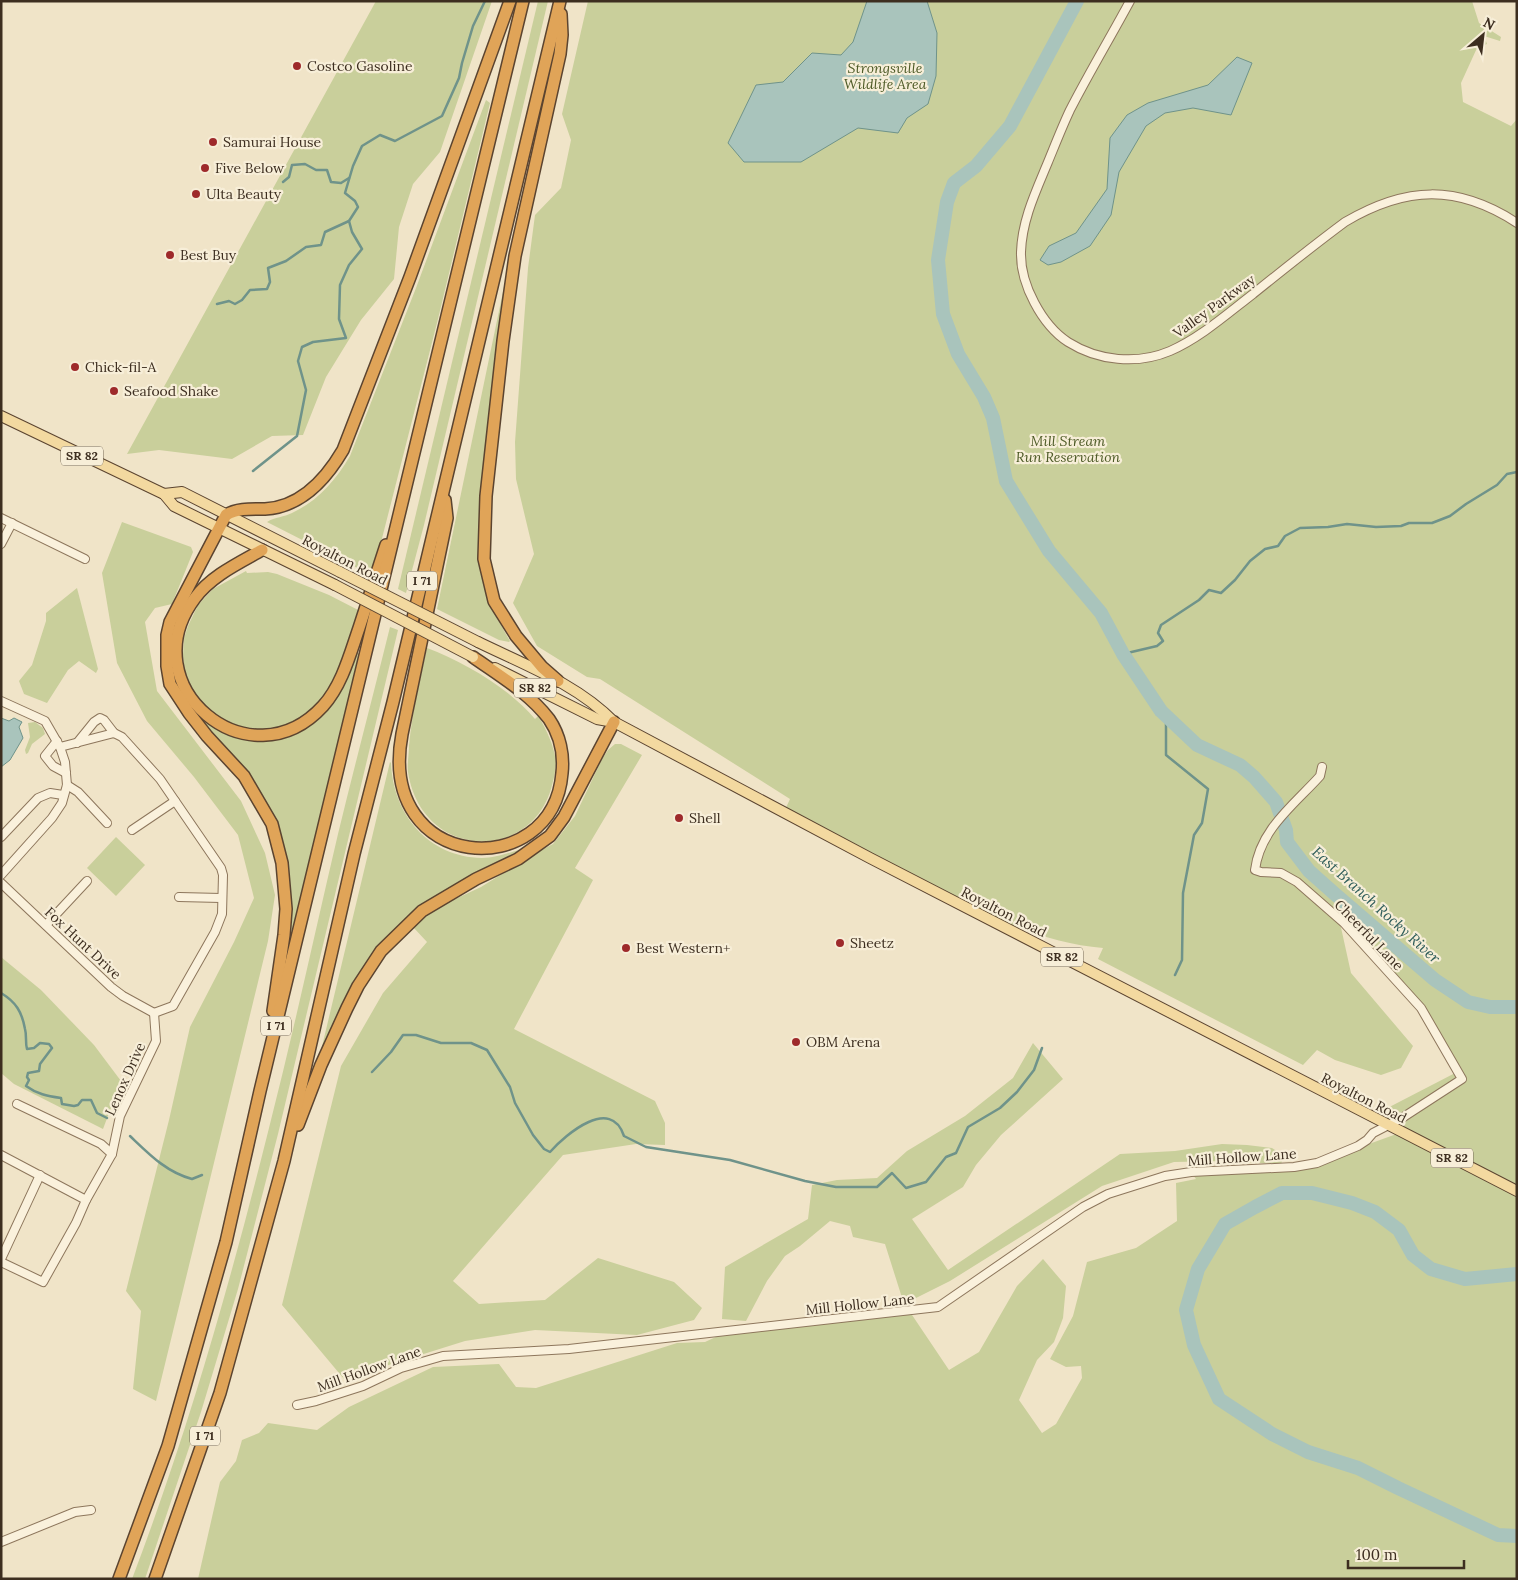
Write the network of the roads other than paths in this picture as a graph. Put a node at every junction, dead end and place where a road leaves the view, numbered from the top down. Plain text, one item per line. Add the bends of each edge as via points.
1 (510, 1) edge
2 (523, 1) edge
3 (560, 1) edge
4 (1130, 1) edge
5 (1517, 223) edge
6 (1, 416) edge
7 (412, 468) junction
8 (444, 490) junction
9 (164, 494) junction
10 (226, 515) junction
11 (1, 518) edge
12 (12, 523) junction
13 (219, 528) junction
14 (1, 544) edge
15 (262, 550) junction
16 (85, 558) dead end
17 (473, 657) junction
18 (558, 681) junction
19 (1, 701) edge
20 (614, 722) junction
21 (114, 733) junction
22 (77, 743) junction
23 (59, 744) junction
24 (1322, 767) dead end
25 (66, 773) junction
26 (67, 785) junction
27 (63, 795) junction
28 (175, 801) junction
29 (107, 823) dead end
30 (132, 830) dead end
31 (1, 837) edge
32 (1, 875) edge
33 (87, 881) dead end
34 (1, 883) edge
35 (179, 897) dead end
36 (221, 898) junction
37 (46, 925) junction
38 (154, 1013) junction
39 (260, 1091) junction
40 (17, 1104) dead end
41 (1388, 1126) junction
42 (112, 1154) junction
43 (1, 1155) edge
44 (284, 1161) junction
45 (40, 1176) junction
46 (1517, 1191) edge
47 (86, 1200) junction
48 (1, 1260) edge
49 (297, 1405) dead end
50 (91, 1510) dead end
51 (1, 1542) edge
52 (119, 1579) edge
53 (155, 1579) edge

1 - 10 highway via 343,450 332,469 302,497 285,505 240,510
2 - 7 highway, I 71
3 - 8 highway, I 71
3 - 18 highway via 560,54 515,256 502,341 486,496 484,559 494,601 516,636
4 - 5 street, Valley Parkway via 1070,111 1035,192 1022,235 1022,270 1039,312 1050,327 1076,347 1121,359 1149,357 1170,351 1191,341 1346,222 1366,210 1401,197 1438,194 1460,198 1500,212
6 - 9 main road, Royalton Road / SR 82
7 - 15 highway via 351,652 332,694 295,728 264,735 221,726 202,712 187,693 176,660 180,625 195,598 208,584
7 - 39 highway, I 71
8 - 17 highway via 447,518 398,766 406,800 425,827 439,838 457,845 492,848 519,840 545,817 559,791 562,751 550,721 534,702
8 - 44 highway, I 71 via 354,854
9 - 10 main road, Royalton Road / SR 82 via 182,492
9 - 13 main road, Royalton Road / SR 82 via 174,506
10 - 13 highway
10 - 18 main road, Royalton Road / SR 82, bridge
11 - 12 street
12 - 14 street
12 - 16 street
13 - 15 main road, Royalton Road / SR 82
13 - 39 highway via 170,622 167,666 170,684 189,713 253,790 272,824 279,847 285,892 284,935
15 - 17 main road, Royalton Road / SR 82, bridge
17 - 20 main road, Royalton Road / SR 82 via 597,719
18 - 20 main road, Royalton Road / SR 82 via 600,707
19 - 23 street via 44,721
20 - 41 main road, Royalton Road / SR 82
20 - 44 highway via 564,817 550,836 518,859 422,911 381,951 347,1008
21 - 22 street
21 - 22 street via 100,718
21 - 28 street via 131,745
22 - 23 street
23 - 25 street
23 - 25 street via 45,756 53,766
24 - 41 street, Cheerful Lane via 1320,776 1266,836 1255,870 1281,873 1297,882 1344,923 1421,1008 1462,1079
25 - 26 street
26 - 27 street
26 - 29 street via 78,792
27 - 31 street via 50,793 38,798
27 - 32 street via 62,803 52,818
28 - 30 street
28 - 36 street via 221,868
33 - 37 street
34 - 37 street, Fox Hunt Drive
35 - 36 street
36 - 38 street via 222,914 215,932 173,1006
37 - 38 street, Fox Hunt Drive via 111,987
38 - 42 street, Lenox Drive via 156,1041 120,1116
39 - 52 highway, I 71 via 226,1242 168,1446
40 - 42 street via 101,1144
41 - 46 main road, Royalton Road / SR 82
41 - 49 street, Mill Hollow Lane via 1358,1146 1317,1163 1164,1176 1108,1194 1083,1207 938,1308 570,1349 443,1356 401,1368 364,1386
42 - 47 street, Lenox Drive
43 - 45 street
44 - 53 highway, I 71 via 220,1393
45 - 47 street
45 - 48 street, Lenox Drive
47 - 48 street, Lenox Drive via 43,1282
50 - 51 street via 74,1512

